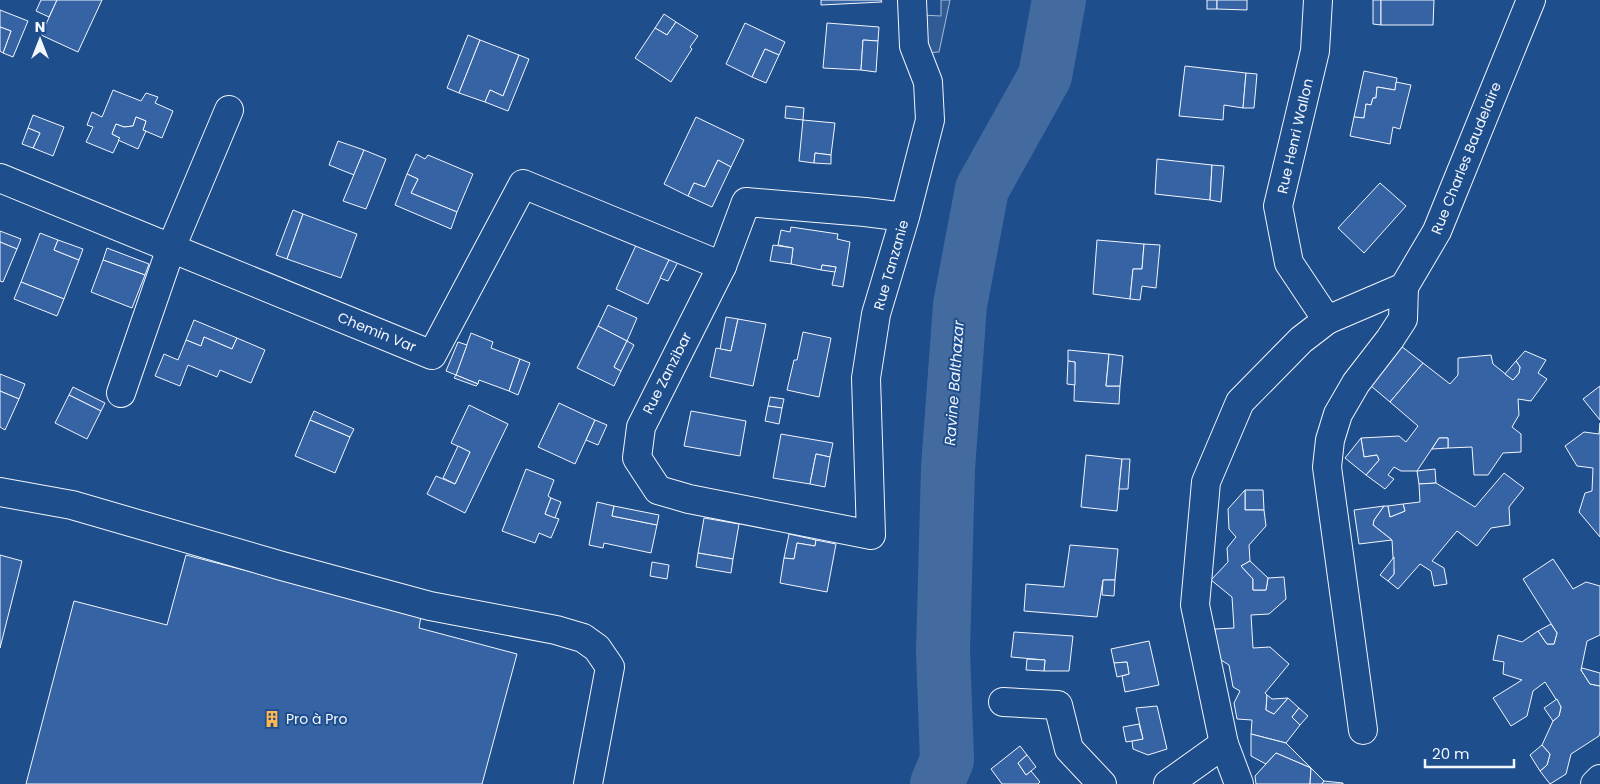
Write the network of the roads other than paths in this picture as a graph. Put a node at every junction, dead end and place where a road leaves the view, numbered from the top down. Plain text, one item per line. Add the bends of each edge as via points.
1 (912, 0) edge
2 (1318, 0) edge
3 (1531, 0) edge
4 (229, 110) dead end
5 (0, 178) edge
6 (905, 217) junction
7 (171, 248) junction
8 (722, 266) junction
9 (1404, 287) junction
10 (1327, 320) junction
11 (121, 393) dead end
12 (0, 492) edge
13 (871, 536) joint
14 (1003, 702) dead end
15 (1363, 730) dead end
16 (1224, 744) junction
17 (1600, 779) edge
18 (588, 784) edge
19 (1102, 784) edge
20 (1168, 784) edge
21 (1239, 784) edge
22 (1595, 784) edge

1 - 6 street, Rue Tanzanie via 914,46 928,82 930,120
2 - 10 street, Rue Henri Wallon via 1315,50 1278,206 1289,263
3 - 9 street, Rue Charles Baudelaire via 1437,232
4 - 7 street
5 - 7 street, Chemin Var
6 - 8 street, Rue Zanzibar via 746,202
6 - 13 street, Rue Tanzanie via 876,314 866,378
7 - 8 street, Chemin Var via 432,354 523,184
7 - 11 street
8 - 13 street, Rue Zanzibar via 640,427 637,458 658,490
9 - 10 street
9 - 15 street via 1403,319 1356,383 1338,414 1330,440 1327,467
10 - 16 street via 1301,340 1240,402 1206,482 1195,605
12 - 18 street via 72,505 430,606 583,638 597,648 610,668
14 - 19 street via 1058,705 1069,749
16 - 20 street
16 - 21 street
17 - 22 street

